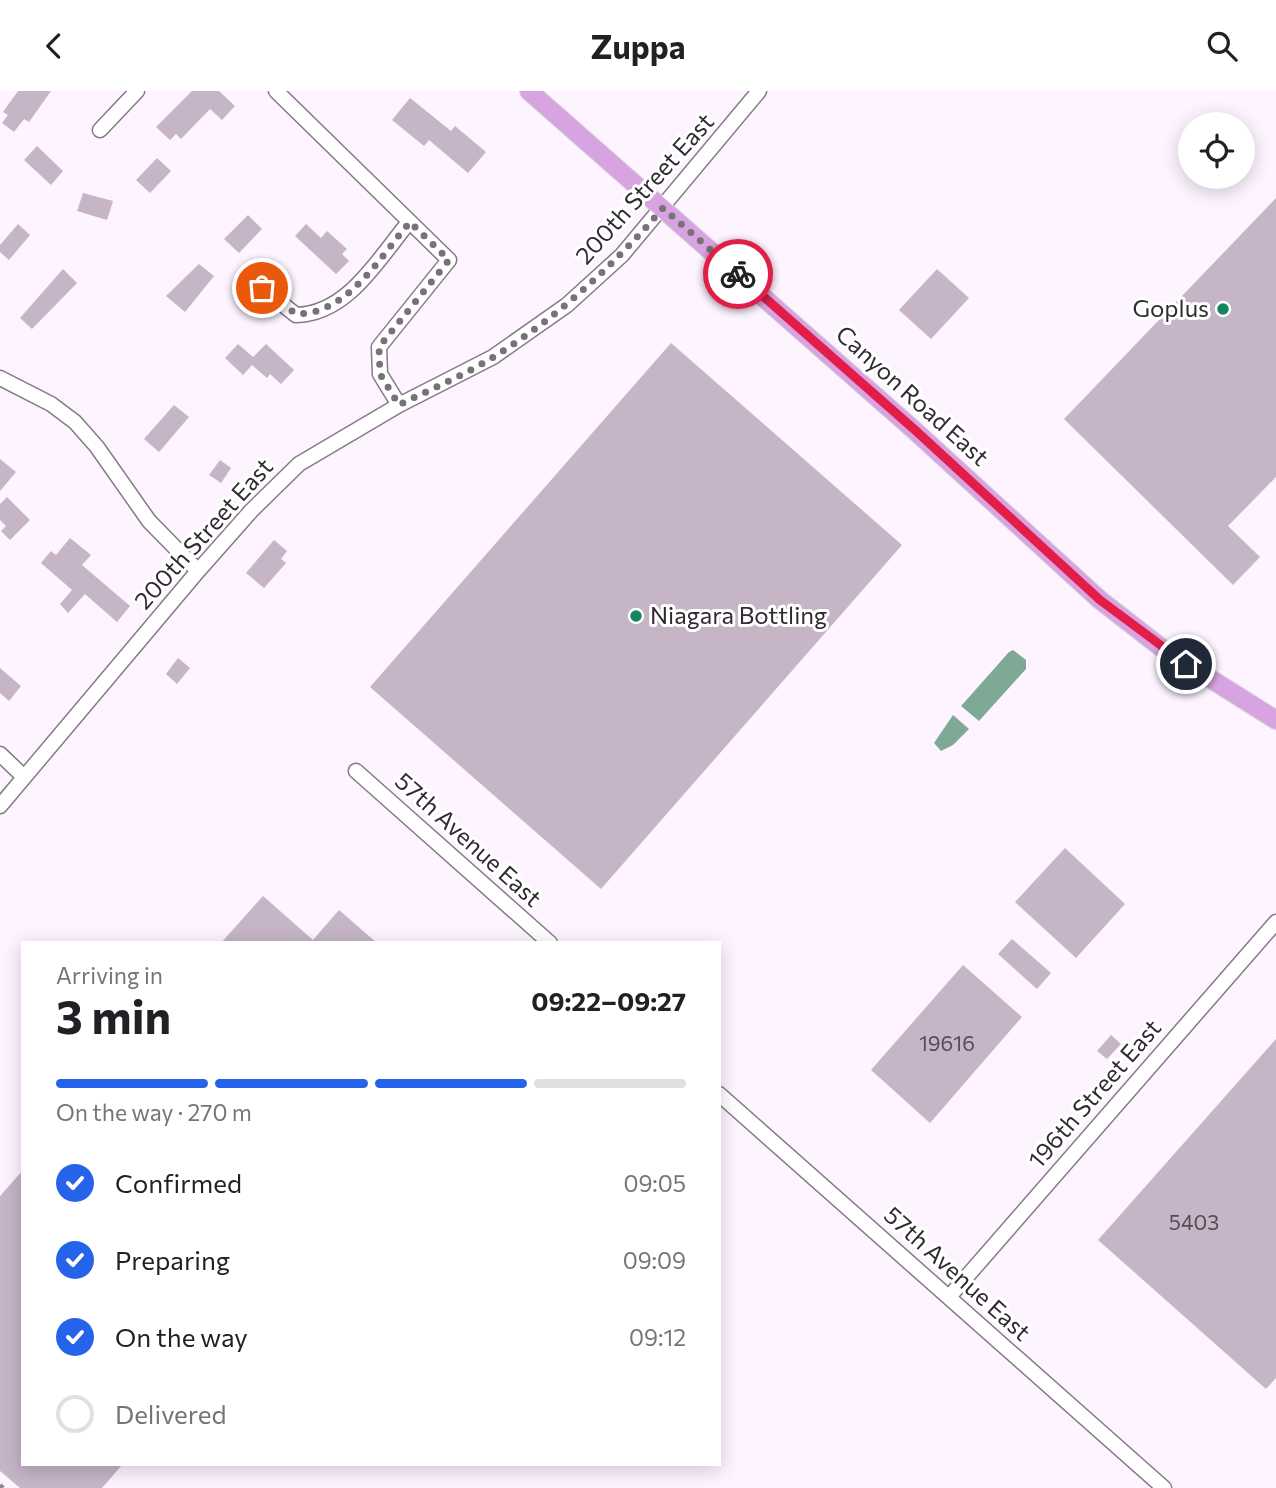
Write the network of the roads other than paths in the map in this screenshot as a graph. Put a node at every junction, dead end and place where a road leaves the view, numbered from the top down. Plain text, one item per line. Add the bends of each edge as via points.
1 (137, 91) edge
2 (276, 91) edge
3 (529, 91) edge
4 (759, 91) edge
5 (100, 130) dead end
6 (663, 208) junction
7 (410, 222) junction
8 (262, 288) dead end
9 (0, 378) edge
10 (399, 405) junction
11 (198, 571) junction
12 (1276, 720) edge
13 (0, 754) edge
14 (356, 771) dead end
15 (24, 777) junction
16 (0, 806) edge
17 (1276, 922) edge
18 (548, 941) edge
19 (721, 1096) edge
20 (949, 1297) junction
21 (1164, 1488) edge

1 - 5 street
2 - 7 street
3 - 6 main road, Canyon Road East
4 - 6 street, 200th Street East
6 - 10 street, 200th Street East via 622,255 567,305 494,357
6 - 12 main road, Canyon Road East via 1100,600 1163,649
7 - 8 street via 347,295 329,307 296,314
7 - 10 street via 449,260 379,347 380,374
9 - 11 street via 75,422 149,521
10 - 11 street, 200th Street East via 299,464
11 - 15 street, 200th Street East
13 - 15 street
14 - 18 street, 57th Avenue East
15 - 16 street, 200th Street East
17 - 20 street, 196th Street East
19 - 20 street, 57th Avenue East
20 - 21 street, 57th Avenue East

